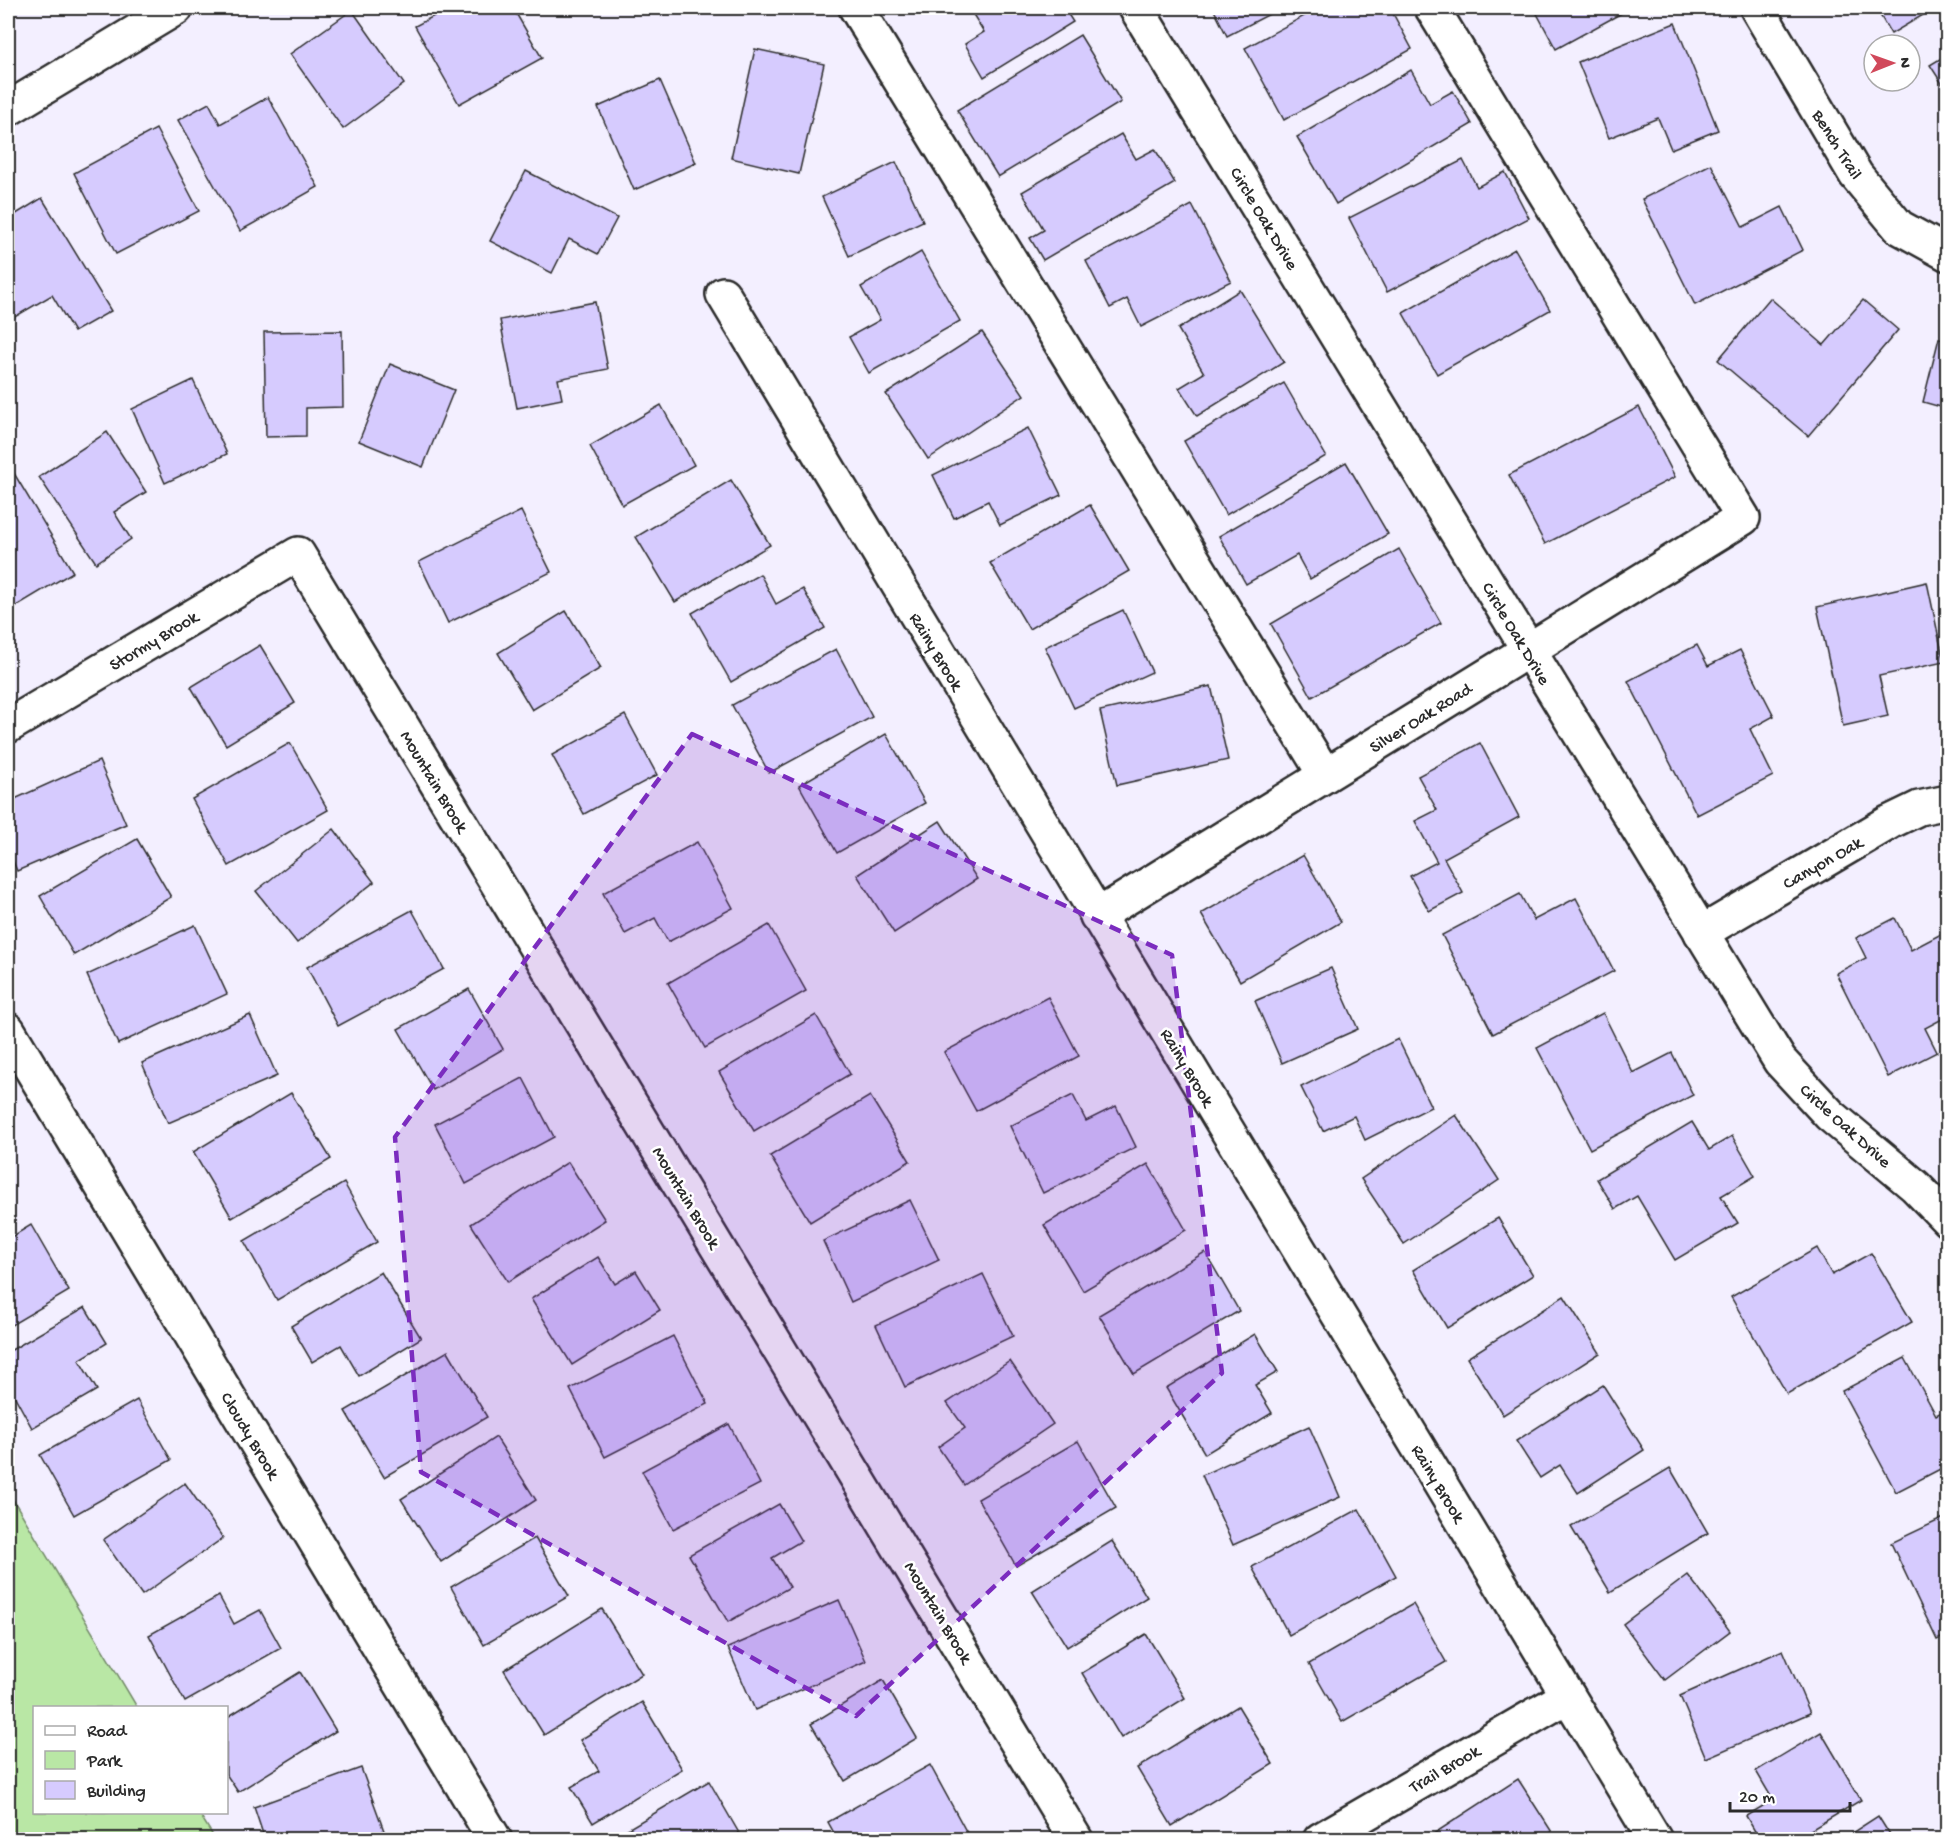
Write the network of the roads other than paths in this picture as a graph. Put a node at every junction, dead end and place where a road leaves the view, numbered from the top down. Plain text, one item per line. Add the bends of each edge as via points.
1 (176, 8) edge
2 (856, 8) edge
3 (1136, 8) edge
4 (1432, 8) edge
5 (1756, 8) edge
6 (8, 109) edge
7 (1947, 254) edge
8 (723, 294) dead end
9 (298, 554) joint
10 (1528, 650) junction
11 (8, 726) edge
12 (1325, 775) junction
13 (1947, 802) edge
14 (1097, 916) junction
15 (1701, 933) junction
16 (8, 1030) edge
17 (1947, 1220) edge
18 (1568, 1696) junction
19 (495, 1839) edge
20 (1077, 1839) edge
21 (1320, 1839) edge
22 (1655, 1839) edge

1 - 6 street
2 - 12 street
3 - 10 street, Circle Oak Drive
4 - 10 street, Silver Oak Road via 1743,518
5 - 7 street, Bench Trail via 1856,175 1899,227
8 - 14 street, Rainy Brook
9 - 11 street, Stormy Brook
9 - 20 street, Mountain Brook
10 - 12 street, Silver Oak Road
10 - 15 street, Circle Oak Drive
12 - 14 street, Silver Oak Road
13 - 15 street, Canyon Oak via 1919,808 1890,822
14 - 18 street, Rainy Brook
15 - 17 street, Circle Oak Drive via 1779,1061 1830,1115 1915,1186
16 - 19 street, Cloudy Brook
18 - 21 street, Trail Brook
18 - 22 street, Rainy Brook

